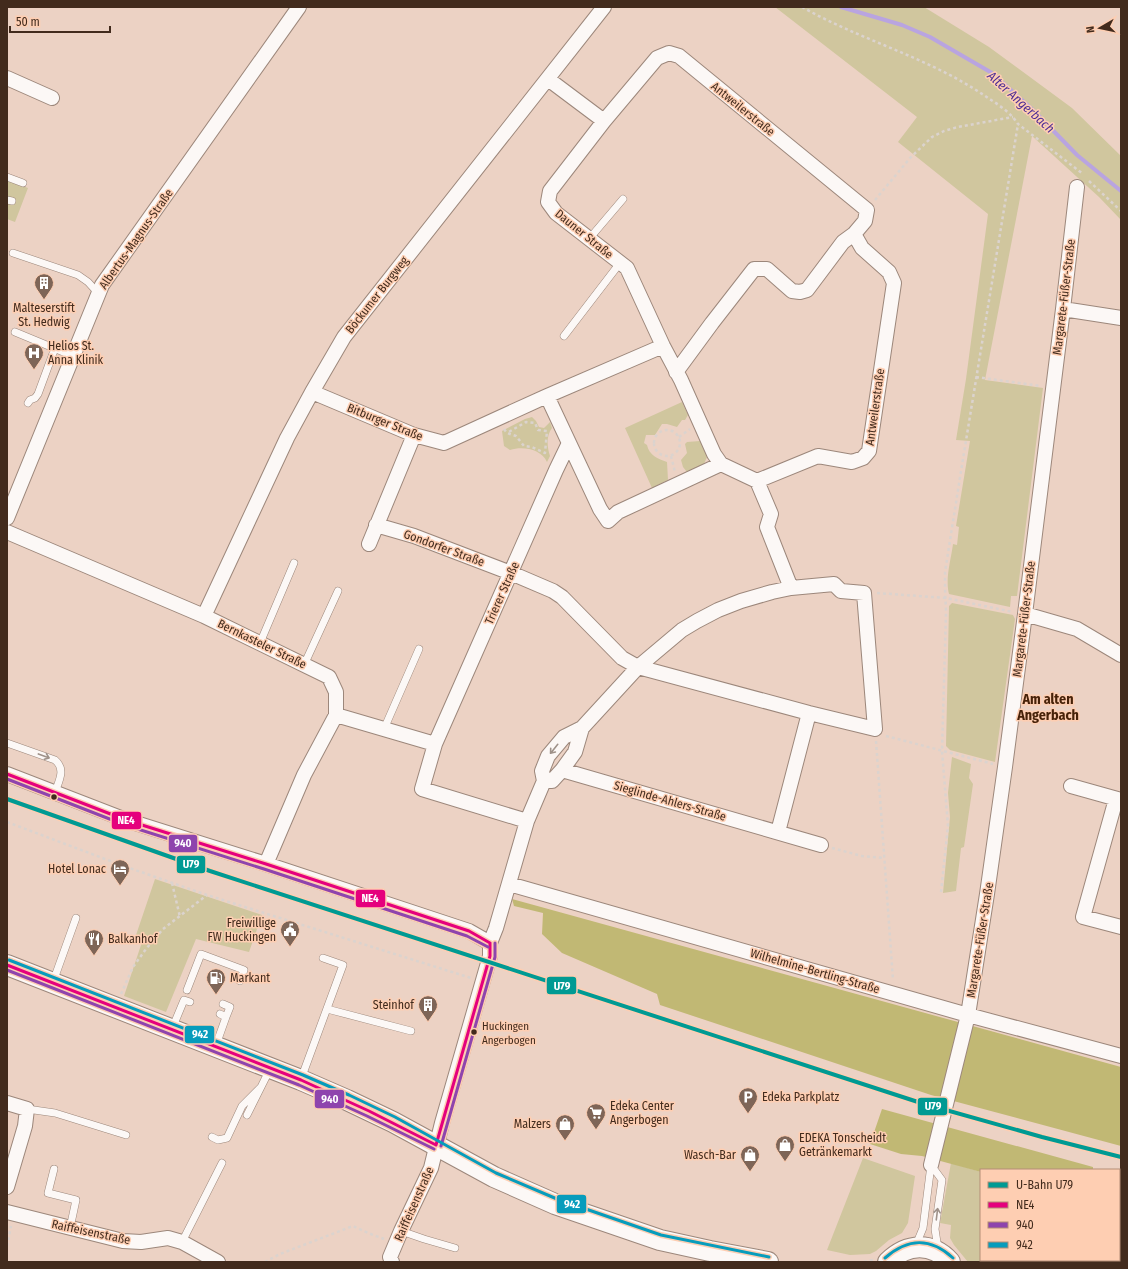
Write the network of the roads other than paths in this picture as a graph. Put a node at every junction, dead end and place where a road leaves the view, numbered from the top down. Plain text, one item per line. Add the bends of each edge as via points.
1 (299, 7) edge
2 (604, 7) edge
3 (7, 78) edge
4 (548, 79) junction
5 (52, 98) dead end
6 (604, 121) junction
7 (7, 177) edge
8 (23, 183) dead end
9 (1077, 187) dead end
10 (623, 199) dead end
11 (854, 234) junction
12 (589, 239) junction
13 (13, 254) dead end
14 (620, 263) junction
15 (99, 294) junction
16 (1063, 309) junction
17 (1121, 318) edge
18 (15, 332) dead end
19 (564, 336) dead end
20 (663, 346) junction
21 (55, 348) junction
22 (73, 356) junction
23 (676, 372) junction
24 (312, 392) junction
25 (547, 396) junction
26 (28, 403) dead end
27 (414, 435) junction
28 (569, 443) junction
29 (721, 464) junction
30 (757, 481) junction
31 (7, 518) edge
32 (376, 525) junction
33 (7, 532) edge
34 (369, 544) dead end
35 (294, 563) dead end
36 (511, 573) junction
37 (791, 588) junction
38 (338, 591) dead end
39 (1025, 614) junction
40 (204, 616) junction
41 (260, 643) junction
42 (419, 649) dead end
43 (1121, 655) edge
44 (304, 665) junction
45 (638, 667) junction
46 (809, 713) junction
47 (336, 715) junction
48 (582, 728) junction
49 (384, 729) junction
50 (7, 743) edge
51 (435, 744) junction
52 (562, 770) junction
53 (7, 774) edge
54 (21, 779) junction
55 (544, 781) junction
56 (7, 784) edge
57 (1071, 786) dead end
58 (55, 792) junction
59 (1119, 799) edge
60 (527, 821) junction
61 (778, 832) junction
62 (821, 845) road end
63 (266, 864) junction
64 (509, 884) junction
65 (76, 918) dead end
66 (1121, 927) edge
67 (490, 943) junction
68 (323, 958) dead end
69 (7, 965) edge
70 (240, 981) dead end
71 (53, 982) junction
72 (229, 1004) dead end
73 (327, 1009) junction
74 (968, 1015) junction
75 (172, 1029) junction
76 (411, 1031) dead end
77 (215, 1047) junction
78 (1121, 1056) edge
79 (270, 1068) junction
80 (301, 1080) junction
81 (260, 1088) junction
82 (7, 1103) edge
83 (27, 1109) junction
84 (247, 1115) dead end
85 (126, 1135) dead end
86 (212, 1137) dead end
87 (436, 1146) junction
88 (222, 1163) dead end
89 (931, 1165) junction
90 (54, 1169) dead end
91 (7, 1187) edge
92 (11, 1213) edge
93 (70, 1228) junction
94 (401, 1231) junction
95 (182, 1242) junction
96 (915, 1247) junction
97 (455, 1248) dead end
98 (709, 1257) edge
99 (944, 1257) edge
100 (218, 1262) edge
101 (392, 1262) edge
102 (768, 1262) edge
103 (888, 1262) edge

1 - 15 street, Albertus-Magnus-Straße via 102,285
2 - 4 street, Böckumer Burgweg
3 - 5 street
4 - 6 street
4 - 24 street, Böckumer Burgweg via 344,337
6 - 11 street, Antweilerstraße via 657,58 669,53 679,56 867,210 865,221
6 - 12 street, Dauner Straße via 550,191 548,202 556,213
7 - 8 lane
9 - 16 street, Margarete-Füßer-Straße
10 - 12 lane
11 - 23 street via 843,242 807,290 792,291 767,269 754,270
11 - 30 street, Antweilerstraße via 862,248 889,272 894,282 869,451 863,458 852,462 818,456
12 - 14 street, Dauner Straße
13 - 15 lane via 78,275
14 - 19 lane
14 - 20 street, Dauner Straße via 627,268
15 - 22 street, Albertus-Magnus-Straße
16 - 17 street
16 - 39 street, Margarete-Füßer-Straße
18 - 21 lane
20 - 23 street, Dauner Straße
20 - 25 street, Bitburger Straße
21 - 22 lane
21 - 26 lane via 38,394
22 - 31 street, Albertus-Magnus-Straße
23 - 29 street, Dauner Straße
24 - 27 street, Bitburger Straße
24 - 40 street, Böckumer Burgweg via 287,438
25 - 27 street, Bitburger Straße via 444,443
25 - 28 street
27 - 32 street
28 - 29 street via 608,521 618,512
28 - 36 street, Trierer Straße
29 - 30 street
30 - 37 street via 771,514 767,527
32 - 34 street
32 - 36 street, Gondorfer Straße via 414,536
33 - 40 street, Bernkasteler Straße
35 - 41 lane
36 - 45 street, Gondorfer Straße via 562,597 622,658
36 - 51 street, Trierer Straße
37 - 45 street via 754,596 702,618 682,630
37 - 46 street via 834,584 841,591 864,593 876,731
38 - 44 lane
39 - 43 street via 1077,629
39 - 74 street, Margarete-Füßer-Straße
40 - 41 street, Bernkasteler Straße
41 - 44 street, Bernkasteler Straße
42 - 49 lane
44 - 47 street, Bernkasteler Straße via 329,677 336,692
45 - 46 street
45 - 48 street
46 - 61 street
47 - 49 street
47 - 63 street, Bernkasteler Straße via 304,774
48 - 52 street via 575,752
48 -> 55 street, Raiffeisenstraße via 564,736 548,756 542,771
49 - 51 street
50 -> 58 lane via 55,760 59,764 62,771
51 - 60 street, Trierer Straße via 422,789
52 - 55 street via 552,781
52 - 61 street, Sieglinde-Ahlers-Straße
53 - 54 street
54 - 56 lane
54 - 58 street
55 - 60 street, Raiffeisenstraße
57 - 59 street
58 - 63 street via 126,820
59 - 66 street via 1083,917
60 - 64 street, Raiffeisenstraße
61 - 62 street, Sieglinde-Ahlers-Straße
63 - 67 street via 469,931
64 - 67 street, Raiffeisenstraße
64 - 74 street, Wilhelmine-Bertling-Straße
65 - 71 lane
67 - 87 street, Raiffeisenstraße via 490,956
68 - 73 lane via 343,965
69 - 71 main road
70 - 75 lane via 244,970 201,954 187,1001
71 - 75 main road
72 - 77 lane via 223,1015
73 - 76 lane
73 - 80 lane
74 - 78 street, Wilhelmine-Bertling-Straße
74 - 89 street, Margarete-Füßer-Straße
75 - 77 main road
77 - 79 main road
79 - 80 main road
79 - 81 lane
80 - 87 main road via 393,1122
81 - 84 lane
81 - 86 lane via 242,1106 226,1138 218,1140
82 - 83 street
83 - 85 lane via 55,1113
83 - 91 street
87 - 94 street, Raiffeisenstraße via 427,1178
87 - 98 main road via 494,1177 555,1204
88 - 95 lane
89 - 96 lane via 923,1228
99 -> 89 lane via 935,1229 942,1180
90 - 93 lane via 48,1192 76,1200
92 - 93 street, Raiffeisenstraße
93 - 95 street, Raiffeisenstraße via 123,1241 141,1242 168,1238
94 - 97 lane
94 - 101 street, Raiffeisenstraße via 390,1257
95 - 100 street, Raiffeisenstraße
96 - 99 main road via 925,1248
96 - 103 main road via 900,1252
98 - 102 main road

